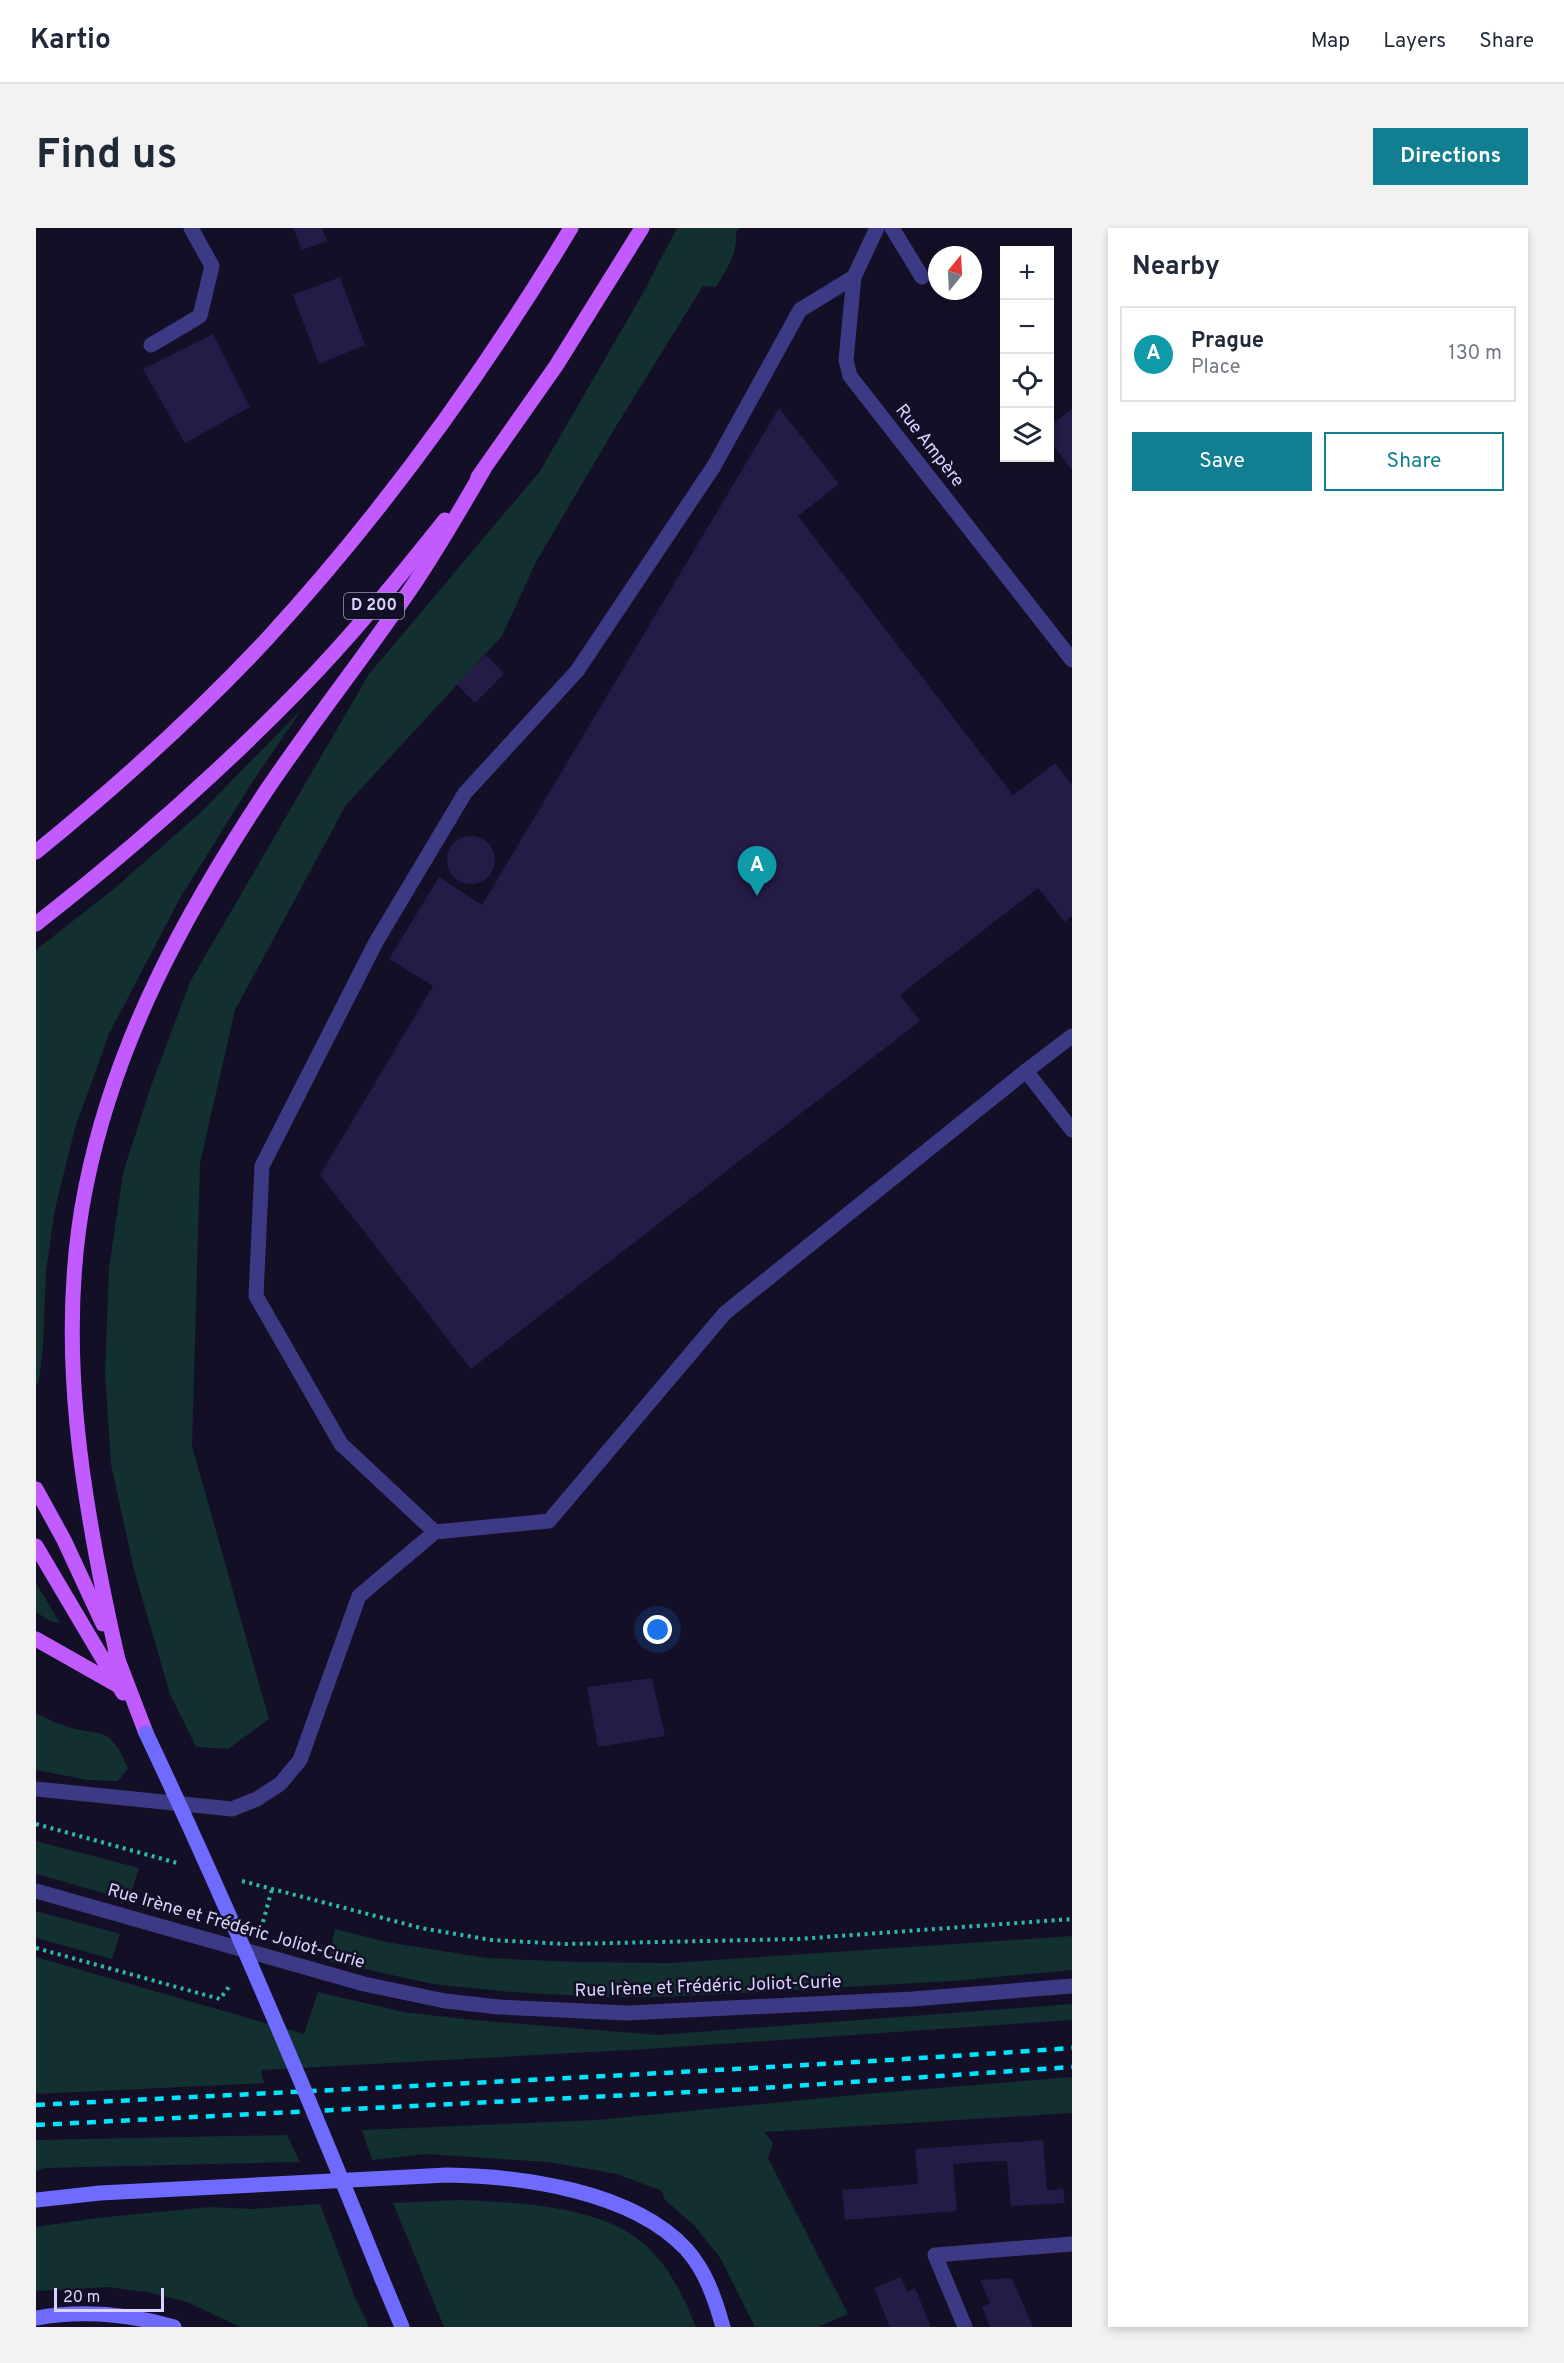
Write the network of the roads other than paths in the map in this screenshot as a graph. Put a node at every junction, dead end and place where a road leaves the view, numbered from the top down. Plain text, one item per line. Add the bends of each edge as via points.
1 (191, 228) edge
2 (571, 228) edge
3 (642, 228) edge
4 (877, 228) edge
5 (892, 228) edge
6 (854, 277) junction
7 (922, 277) dead end
8 (151, 345) dead end
9 (484, 469) junction
10 (1072, 660) edge
11 (36, 852) edge
12 (36, 924) edge
13 (1072, 1036) edge
14 (1026, 1071) junction
15 (1072, 1130) edge
16 (36, 1489) edge
17 (435, 1532) junction
18 (36, 1546) edge
19 (36, 1639) edge
20 (118, 1659) junction
21 (118, 1685) junction
22 (146, 1733) junction
23 (36, 1790) edge
24 (36, 1891) edge
25 (1072, 1986) edge
26 (36, 2200) edge
27 (1072, 2244) edge
28 (36, 2318) edge
29 (174, 2327) edge
30 (402, 2327) edge
31 (723, 2327) edge
32 (965, 2327) edge

1 - 8 street via 212,266 200,316
2 - 11 main road via 466,390 323,576 265,641 181,724
3 - 9 main road, D 200 via 556,366
4 - 6 street, Rue Ampère
5 - 7 street
6 - 10 street, Rue Ampère via 846,360 850,376
6 - 17 street via 800,310 714,466 577,671 465,793 376,942 262,1166 256,1296 341,1444
9 - 12 main road, D 200 via 381,598 297,692 189,795
9 - 20 main road via 416,581 316,718 220,862 155,980 110,1096 81,1218 73,1359 87,1498
13 - 14 street
14 - 15 street
14 - 17 street via 724,1314 549,1521
16 - 20 main road via 89,1591
17 - 23 street via 358,1596 300,1761 280,1784 257,1799 232,1809
18 - 21 main road
19 - 21 main road
20 - 22 main road
21 - 22 main road
22 - 30 main road, bridge via 256,1973
24 - 25 street, Rue Irène et Frédéric Joliot-Curie via 334,1977 471,2005 627,2013
26 - 31 main road via 100,2193 447,2175 500,2176 548,2184 621,2207 673,2238 706,2279
27 - 32 street via 935,2255
28 - 29 main road via 105,2314

